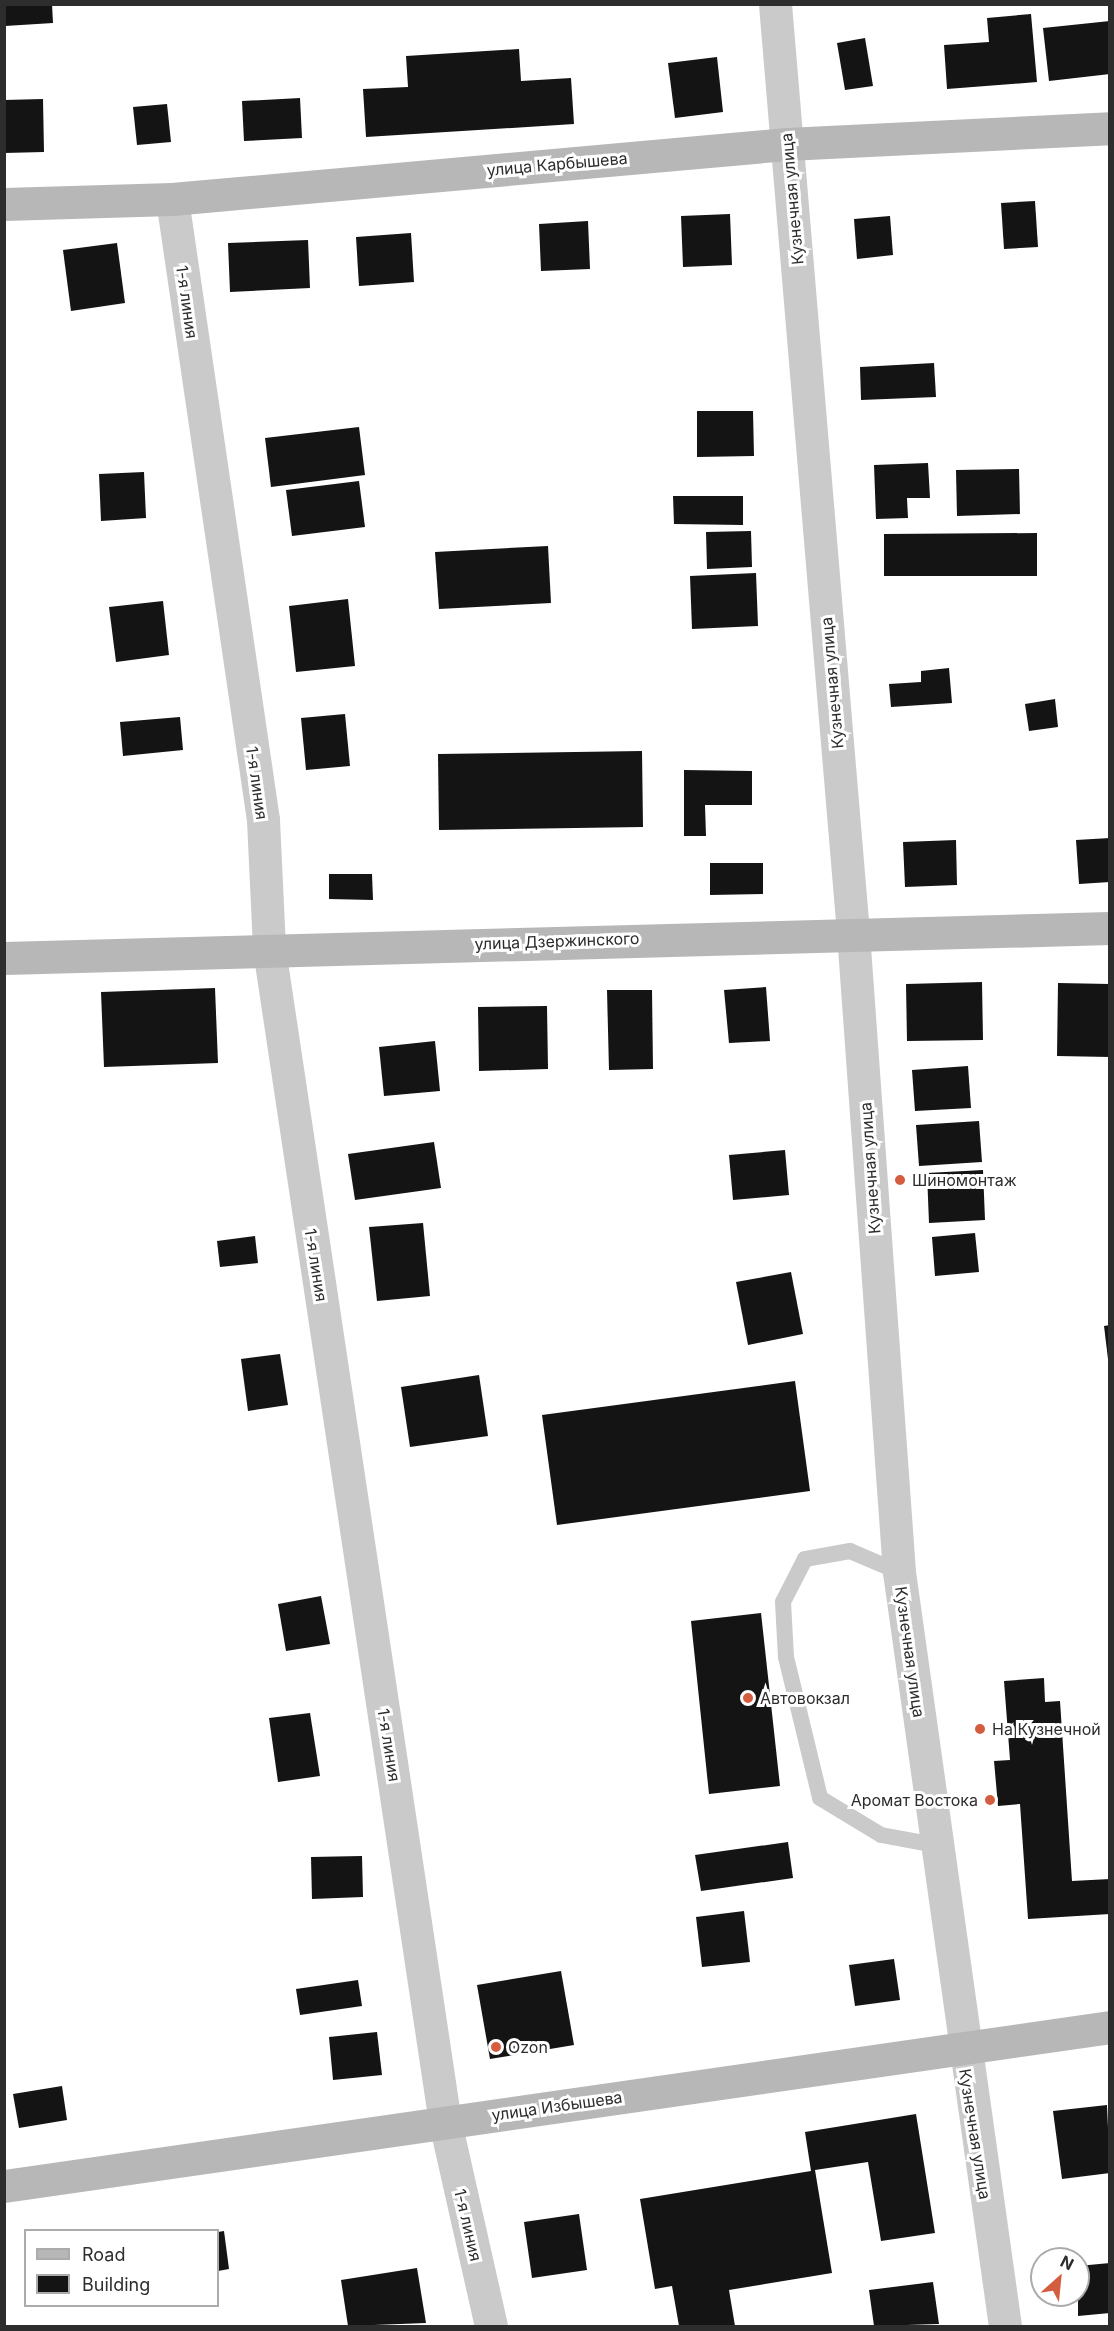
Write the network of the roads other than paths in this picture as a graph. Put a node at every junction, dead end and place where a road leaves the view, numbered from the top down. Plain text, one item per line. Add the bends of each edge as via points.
1 (775, 4) edge
2 (1110, 128) edge
3 (787, 144) junction
4 (172, 199) junction
5 (4, 204) edge
6 (1110, 928) edge
7 (853, 933) junction
8 (269, 949) junction
9 (4, 958) edge
10 (900, 1572) junction
11 (936, 1845) junction
12 (1110, 2027) edge
13 (962, 2047) junction
14 (446, 2122) junction
15 (4, 2187) edge
16 (491, 2326) edge
17 (1005, 2326) edge

1 - 3 street, Кузнечная улица
2 - 3 street, улица Карбышева
3 - 4 street, улица Карбышева
3 - 7 street, Кузнечная улица
4 - 5 street, улица Карбышева
4 - 8 street, 1-я линия via 263,820
6 - 7 street, улица Дзержинского
7 - 8 street, улица Дзержинского
7 - 10 street, Кузнечная улица
8 - 9 street, улица Дзержинского
8 - 14 street, 1-я линия
10 - 11 street, Кузнечная улица
10 - 11 lane via 850,1551 805,1559 783,1602 786,1657 820,1798 881,1836
11 - 13 street, Кузнечная улица
12 - 13 street, улица Избышева
13 - 14 street, улица Избышева
13 - 17 street, Кузнечная улица
14 - 15 street, улица Избышева
14 - 16 street, 1-я линия

